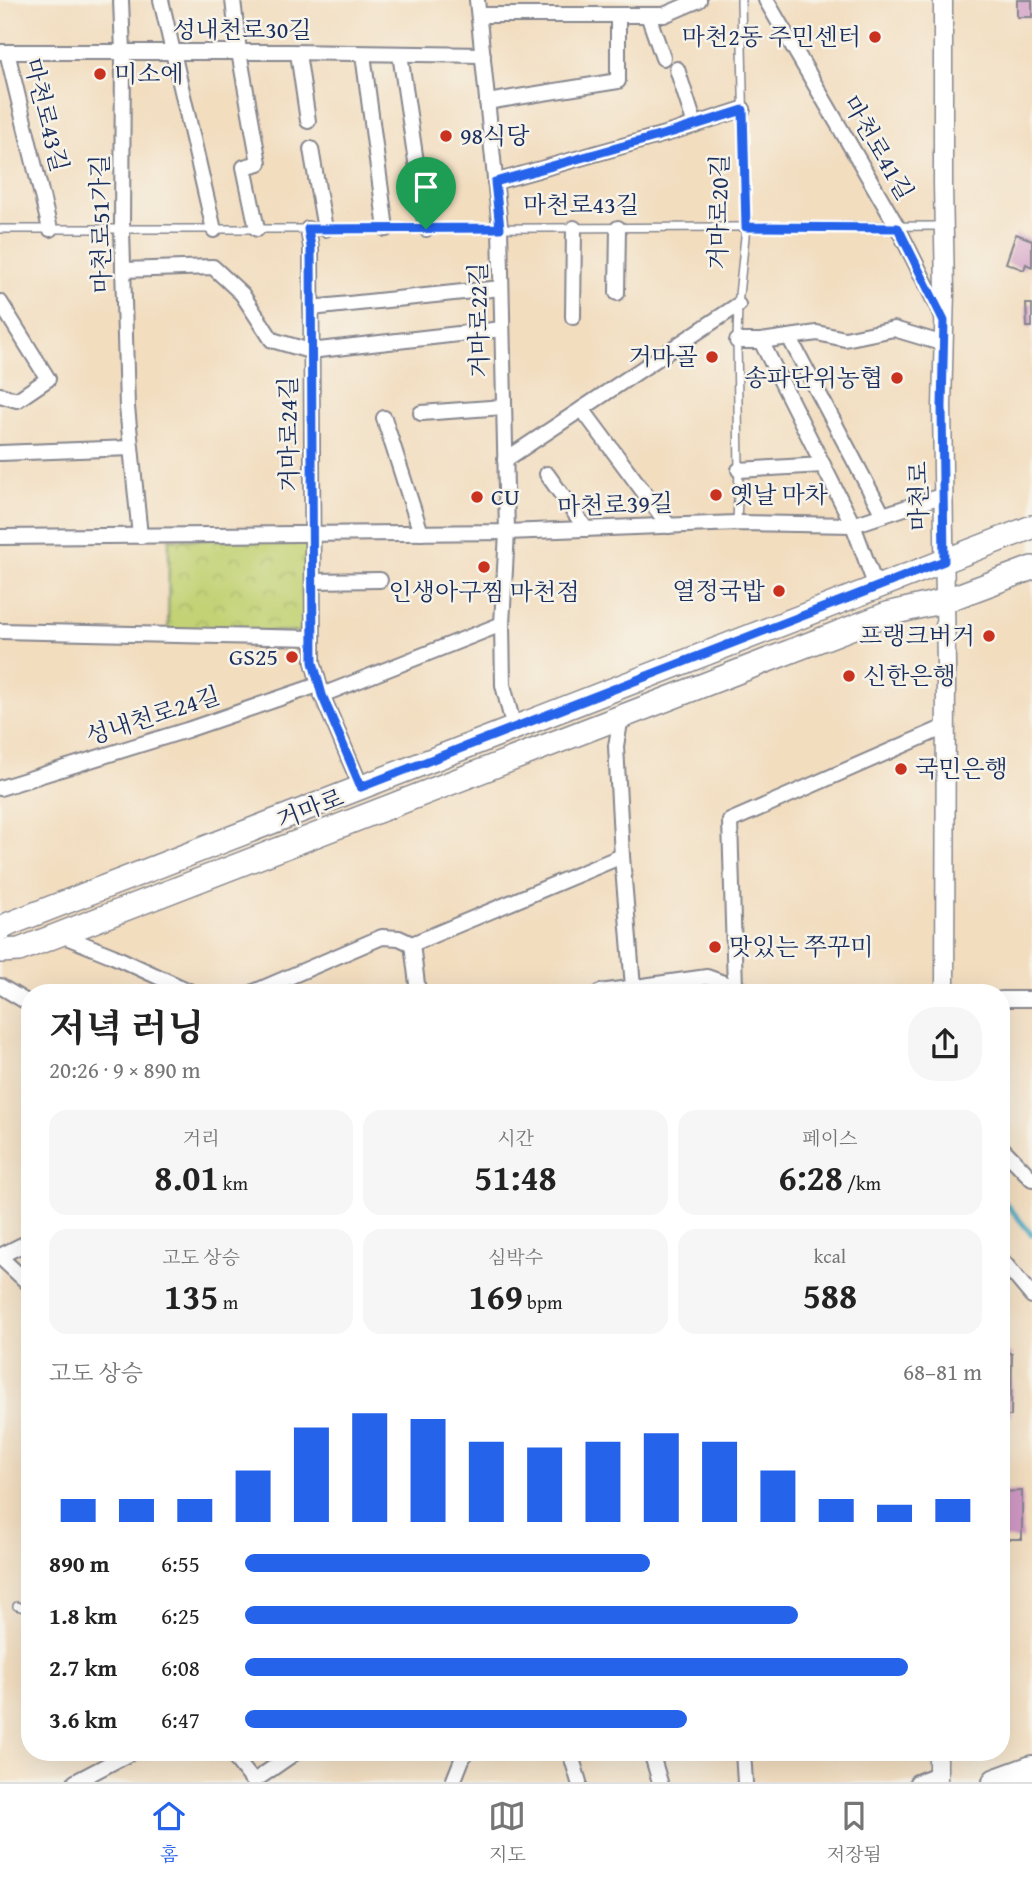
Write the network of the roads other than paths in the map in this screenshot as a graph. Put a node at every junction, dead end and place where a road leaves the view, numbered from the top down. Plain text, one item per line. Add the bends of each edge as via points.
1 (121, 0) edge
2 (162, 0) edge
3 (233, 0) edge
4 (477, 0) edge
5 (699, 0) edge
6 (741, 0) edge
7 (766, 0) edge
8 (943, 0) edge
9 (479, 15) junction
10 (618, 15) junction
11 (648, 15) junction
12 (3, 52) edge
13 (123, 52) junction
14 (175, 52) junction
15 (239, 52) junction
16 (298, 52) junction
17 (363, 54) junction
18 (400, 54) junction
19 (483, 55) junction
20 (663, 58) dead end
21 (677, 69) dead end
22 (488, 102) junction
23 (743, 110) junction
24 (308, 121) dead end
25 (695, 125) junction
26 (311, 149) dead end
27 (495, 182) junction
28 (944, 226) junction
29 (746, 227) junction
30 (500, 228) junction
31 (573, 228) junction
32 (618, 228) junction
33 (898, 228) junction
34 (0, 229) edge
35 (50, 229) junction
36 (257, 229) junction
37 (308, 229) junction
38 (325, 229) junction
39 (386, 229) junction
40 (426, 229) junction
41 (122, 230) junction
42 (214, 230) junction
43 (123, 270) junction
44 (501, 288) junction
45 (617, 293) dead end
46 (0, 302) edge
47 (738, 305) junction
48 (310, 308) junction
49 (573, 317) dead end
50 (944, 321) junction
51 (502, 329) junction
52 (789, 337) junction
53 (737, 341) junction
54 (761, 341) junction
55 (944, 344) junction
56 (310, 351) junction
57 (0, 395) edge
58 (504, 407) junction
59 (582, 410) junction
60 (421, 413) dead end
61 (384, 418) dead end
62 (131, 448) junction
63 (0, 453) edge
64 (505, 460) junction
65 (822, 465) junction
66 (739, 470) junction
67 (547, 474) dead end
68 (944, 495) junction
69 (883, 515) junction
70 (737, 523) junction
71 (853, 525) junction
72 (669, 526) junction
73 (1032, 527) edge
74 (586, 529) junction
75 (507, 532) junction
76 (421, 533) junction
77 (313, 534) junction
78 (140, 536) junction
79 (0, 537) edge
80 (944, 561) junction
81 (1032, 568) edge
82 (380, 580) dead end
83 (313, 581) junction
84 (876, 587) junction
85 (944, 601) junction
86 (502, 624) junction
87 (0, 631) edge
88 (313, 638) junction
89 (320, 690) junction
90 (621, 717) junction
91 (945, 727) junction
92 (514, 728) junction
93 (361, 787) junction
94 (0, 789) edge
95 (622, 856) junction
96 (0, 929) edge
97 (59, 934) junction
98 (412, 944) junction
99 (0, 951) edge
100 (174, 984) edge
101 (273, 984) edge
102 (417, 984) edge
103 (633, 984) edge
104 (655, 984) edge
105 (725, 984) edge
106 (741, 984) edge
107 (945, 984) edge
108 (0, 986) edge
109 (21, 999) edge
110 (1010, 999) edge
111 (1032, 999) edge
112 (1010, 1156) edge
113 (1032, 1179) edge
114 (21, 1246) edge
115 (0, 1256) edge
116 (1010, 1270) edge
117 (21, 1276) edge
118 (1032, 1296) edge
119 (17, 1606) dead end
120 (21, 1607) edge
121 (115, 1761) edge
122 (237, 1761) edge
123 (282, 1761) edge
124 (462, 1761) edge
125 (573, 1761) edge
126 (654, 1761) edge
127 (743, 1761) edge
128 (1032, 1769) edge
129 (938, 1778) edge
130 (75, 1782) edge
131 (254, 1782) edge
132 (453, 1782) edge
133 (579, 1782) edge
134 (660, 1782) edge
135 (744, 1782) edge
136 (917, 1782) edge
137 (996, 1782) edge

1 - 13 street, 마천로51가길
2 - 14 street
3 - 15 street
4 - 9 street, 거마로22길
5 - 11 street via 664,15
6 - 23 lane, 거마로20길
7 - 33 street, 마천로41길
8 - 28 street, 마천로
9 - 10 street
9 - 19 street, 거마로22길
10 - 11 street
10 - 22 street via 618,81
11 - 20 street
12 - 13 street, 성내천로30길
12 - 35 street, 마천로43길
13 - 14 street, 성내천로30길
13 - 41 street, 마천로51가길
14 - 15 street, 성내천로30길
14 - 42 street
15 - 16 street, 성내천로30길
15 - 36 street via 259,163 244,167
16 - 17 street, 성내천로30길
16 - 24 street
17 - 18 street, 성내천로30길
17 - 39 street
18 - 19 street, 성내천로30길
18 - 40 street
19 - 22 street, 거마로22길
21 - 25 street
22 - 27 street, 거마로22길
23 - 25 street
23 - 29 lane, 거마로20길
25 - 27 street
26 - 38 street
27 - 30 street, 거마로22길
28 - 33 lane, 마천로43길
28 - 50 street, 마천로
29 - 32 lane, 마천로43길
29 - 33 lane, 마천로43길
29 - 47 lane, 거마로20길
30 - 31 lane, 마천로43길
30 - 40 lane, 마천로43길
30 - 44 street, 거마로22길
31 - 32 lane, 마천로43길
31 - 49 street
32 - 45 street
33 - 50 street, 마천로41길
34 - 35 lane, 마천로43길
35 - 41 lane, 마천로43길
36 - 37 lane, 마천로43길
36 - 42 lane, 마천로43길
37 - 38 lane, 마천로43길
37 - 48 street, 거마로24길
38 - 39 lane, 마천로43길
39 - 40 lane, 마천로43길
41 - 42 lane, 마천로43길
41 - 43 street, 마천로51가길
43 - 56 street via 213,267 242,294 272,340
43 - 62 street, 마천로51가길
44 - 48 street
44 - 51 street, 거마로22길
46 - 57 street via 48,379 17,400
47 - 53 lane, 거마로20길
47 - 59 street
48 - 56 street, 거마로24길
50 - 55 street, 마천로
51 - 56 street
51 - 58 street, 거마로22길
52 - 54 street
52 - 55 street via 817,333 845,340 894,329
52 - 69 street
53 - 54 street
53 - 66 lane, 거마로20길
54 - 65 street
55 - 68 street, 마천로
56 - 77 street, 거마로24길
58 - 60 street
58 - 64 street, 거마로22길
59 - 64 street
59 - 72 street
61 - 76 street
62 - 63 street
62 - 78 street, 마천로51가길
64 - 75 street, 거마로22길
65 - 66 street
65 - 71 street
66 - 70 lane, 거마로20길
67 - 74 street
68 - 69 street, 마천로39길
68 - 80 street, 마천로
69 - 71 street, 마천로39길
70 - 71 street, 마천로39길
70 - 72 street, 마천로39길
71 - 84 street
72 - 74 street, 마천로39길
73 - 80 main road, 거마로
74 - 75 street, 마천로39길
75 - 76 street, 마천로39길
75 - 86 street, 거마로22길
76 - 77 street, 마천로39길
77 - 78 street, 마천로39길
77 - 83 street, 거마로24길
78 - 79 street, 마천로39길
80 - 84 main road, 거마로
80 - 85 street, 마천로
81 - 85 main road, 거마로
82 - 83 street
83 - 88 street, 거마로24길
84 - 92 main road, 거마로
85 - 90 main road, 거마로 via 887,614
85 - 91 street, 마천로
86 - 89 street, 성내천로24길
86 - 92 street, 거마로22길 via 503,685
87 - 88 street
88 - 89 street, 거마로24길
89 - 93 street, 거마로24길
89 - 94 street, 성내천로24길
90 - 95 street via 616,746
90 - 97 main road, 거마로
91 - 106 street via 730,821
91 - 107 street, 마천로
92 - 93 main road, 거마로
93 - 96 main road, 거마로
95 - 98 street
95 - 103 street
97 - 99 main road, 거마로 via 19,950
97 - 100 street
98 - 101 street via 382,937
98 - 102 street
104 - 105 street via 706,977
108 - 109 street
110 - 111 street
112 - 113 street
114 - 115 street
115 - 117 street
116 - 118 street
119 - 120 lane
121 - 130 street
122 - 131 street
123 - 131 street
124 - 132 street
125 - 133 street
126 - 134 street
127 - 135 street
128 - 137 highway
129 - 136 street

